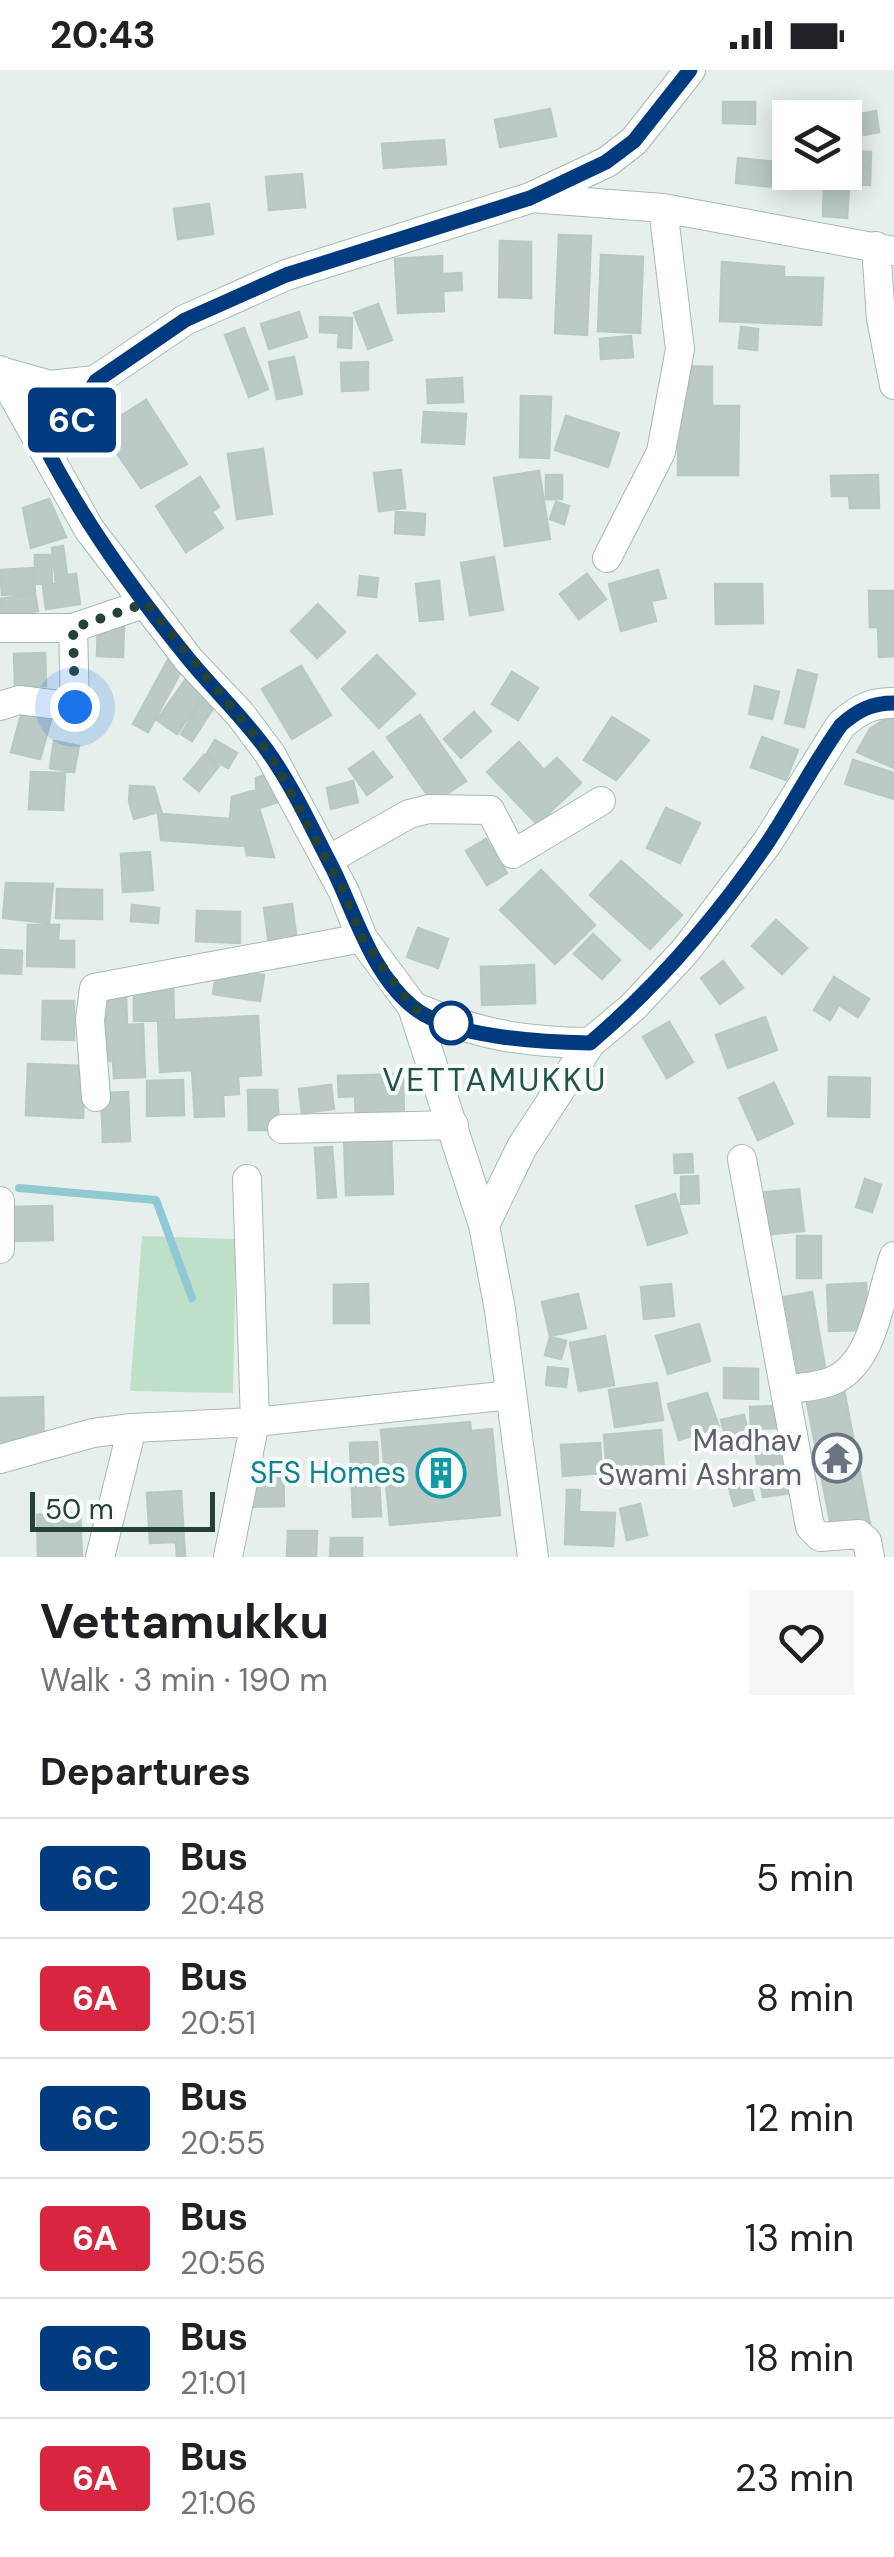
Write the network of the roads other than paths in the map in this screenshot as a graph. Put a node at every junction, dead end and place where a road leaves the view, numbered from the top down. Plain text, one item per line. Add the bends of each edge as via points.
1 (690, 70) edge
2 (530, 198) junction
3 (662, 208) junction
4 (885, 249) edge
5 (0, 372) edge
6 (96, 381) junction
7 (894, 384) edge
8 (50, 456) junction
9 (607, 558) dead end
10 (146, 603) junction
11 (0, 628) edge
12 (73, 628) junction
13 (894, 703) edge
14 (0, 706) edge
15 (601, 802) dead end
16 (328, 860) junction
17 (362, 938) junction
18 (413, 1008) junction
19 (590, 1043) junction
20 (96, 1097) dead end
21 (454, 1126) junction
22 (282, 1129) dead end
23 (742, 1159) dead end
24 (246, 1179) dead end
25 (0, 1201) edge
26 (484, 1224) junction
27 (0, 1249) edge
28 (894, 1256) edge
29 (785, 1390) junction
30 (511, 1395) junction
31 (255, 1422) junction
32 (132, 1428) junction
33 (0, 1459) edge
34 (870, 1554) edge
35 (100, 1557) edge
36 (228, 1557) edge
37 (533, 1557) edge

1 - 2 main road via 634,141
2 - 3 street
2 - 6 main road via 286,275 185,320
3 - 4 street
3 - 9 street via 680,349 660,452
4 - 7 street via 881,319
5 - 6 main road via 50,386
5 - 8 main road
6 - 8 main road
8 - 10 main road via 90,529
10 - 12 street
10 - 16 main road via 270,754
11 - 12 street
12 - 14 street via 75,707 19,700
13 - 19 main road via 857,711 841,725 767,843 686,950
15 - 16 street via 513,854 490,810 429,809
16 - 17 main road
17 - 18 main road
17 - 20 street via 94,988
18 - 19 main road via 472,1032
18 - 21 main road
19 - 26 main road via 522,1148
21 - 22 street
21 - 26 main road
23 - 29 street
24 - 31 street
25 - 27 street
26 - 30 main road
28 - 29 street via 879,1312 854,1365 832,1381
29 - 34 street via 810,1527 820,1537 859,1534
30 - 31 street
30 - 37 main road
31 - 32 street
31 - 36 street
32 - 33 street
32 - 35 street

